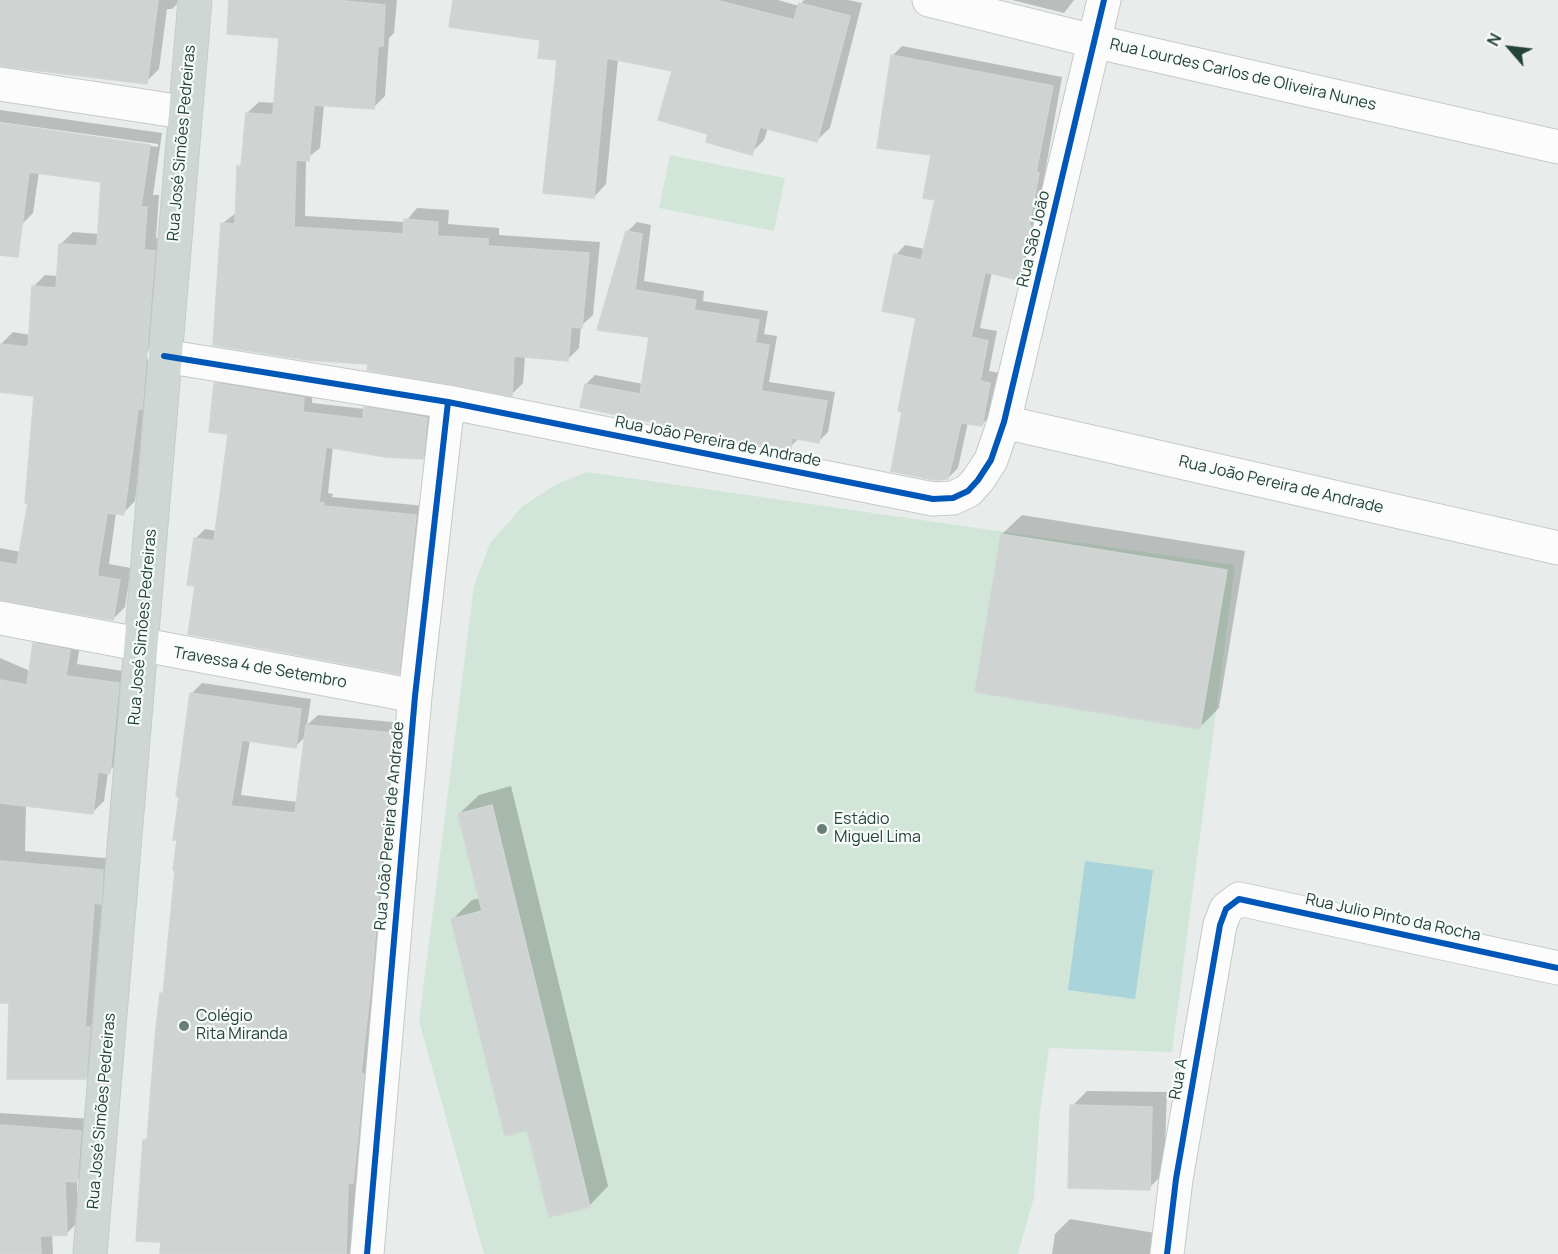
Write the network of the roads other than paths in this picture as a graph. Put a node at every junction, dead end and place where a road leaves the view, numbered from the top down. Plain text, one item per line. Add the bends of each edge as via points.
1 (195, 0) edge
2 (929, 0) edge
3 (1104, 0) edge
4 (1093, 41) junction
5 (0, 84) edge
6 (183, 112) junction
7 (1558, 147) edge
8 (164, 356) junction
9 (448, 402) junction
10 (1004, 422) junction
11 (978, 480) joint
12 (1558, 548) edge
13 (0, 618) edge
14 (142, 646) junction
15 (415, 696) junction
16 (1226, 909) joint
17 (1558, 968) edge
18 (90, 1254) edge
19 (367, 1254) edge
20 (1167, 1254) edge

1 - 6 main road, Rua José Simões Pedreiras
2 - 4 street, Rua Lourdes Carlos de Oliveira Nunes
3 - 4 street, Rua São João
4 - 7 street, Rua Lourdes Carlos de Oliveira Nunes
4 - 10 street, Rua São João
5 - 6 street
6 - 8 main road, Rua José Simões Pedreiras
8 - 9 street, Rua João Pereira de Andrade
8 - 14 main road, Rua José Simões Pedreiras
9 - 11 street, Rua João Pereira de Andrade via 933,500 953,498 968,491
9 - 15 street, Rua João Pereira de Andrade
10 - 11 street, Rua São João via 991,460
10 - 12 street, Rua João Pereira de Andrade
13 - 14 street, Travessa 4 de Setembro
14 - 15 street, Travessa 4 de Setembro
14 - 18 main road, Rua José Simões Pedreiras
15 - 19 street, Rua João Pereira de Andrade
16 - 17 street, Rua Julio Pinto da Rocha via 1239,899
16 - 20 street, Rua A via 1178,1168

